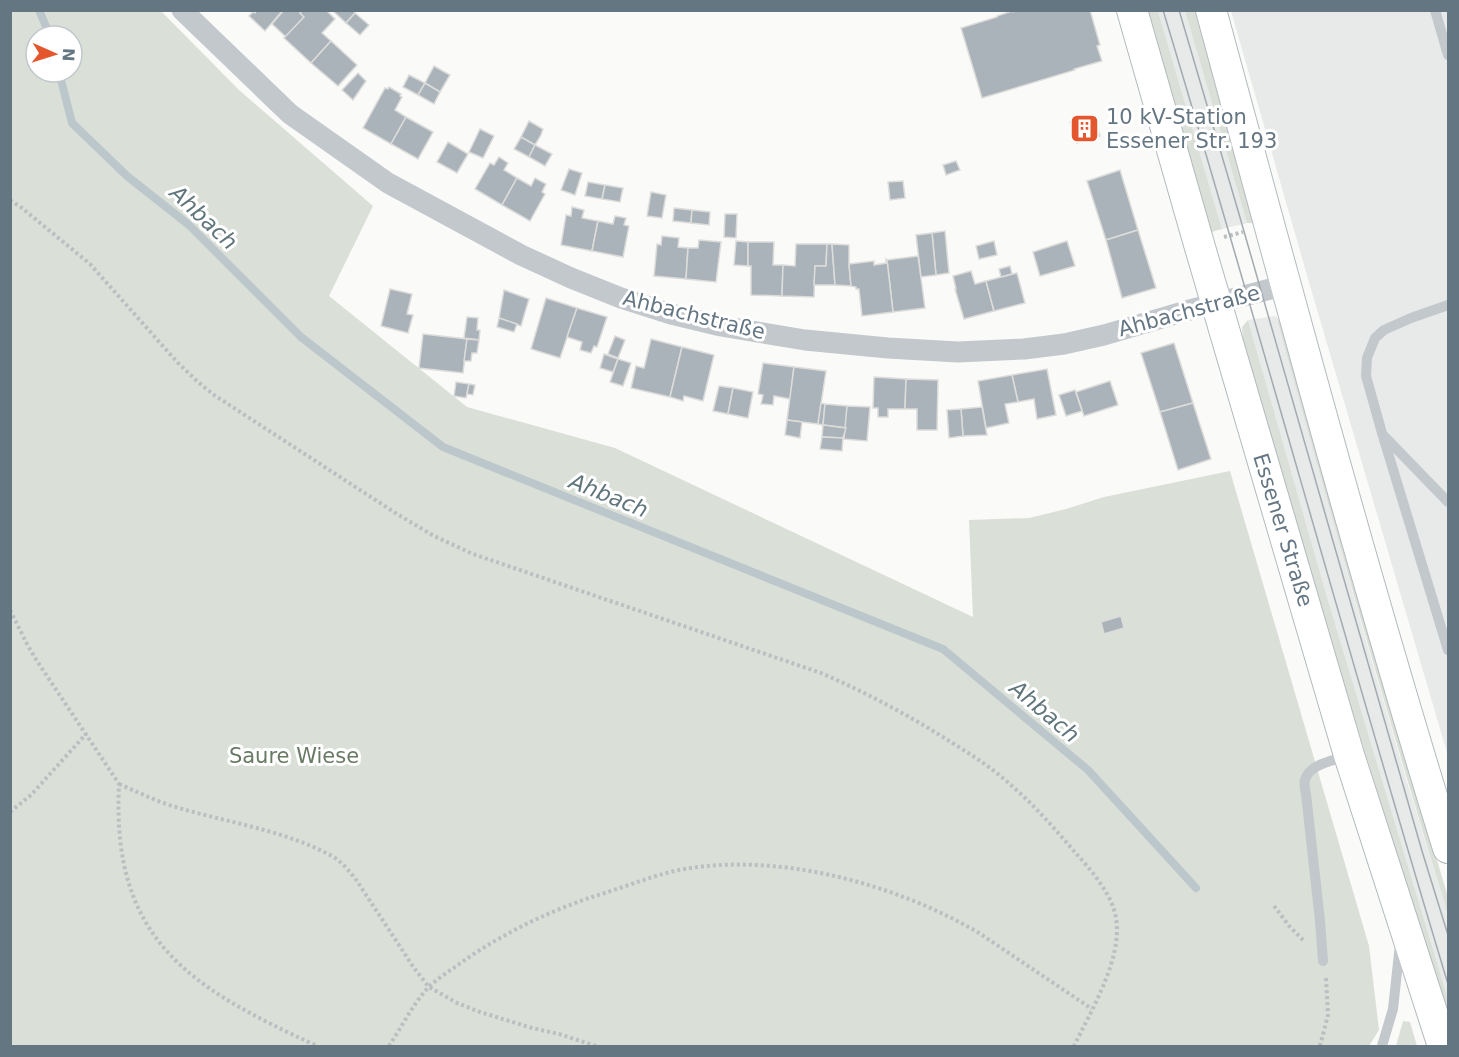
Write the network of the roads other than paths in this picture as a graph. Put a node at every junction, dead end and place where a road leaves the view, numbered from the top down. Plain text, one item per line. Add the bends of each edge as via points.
1 (182, 10) edge
2 (1132, 10) edge
3 (1211, 10) edge
4 (1435, 10) edge
5 (1449, 55) edge
6 (1286, 285) junction
7 (1216, 303) junction
8 (1449, 305) edge
9 (1382, 434) junction
10 (1449, 502) edge
11 (1449, 650) edge
12 (1349, 755) junction
13 (1449, 848) edge
14 (1402, 918) junction
15 (1323, 961) dead end
16 (1382, 1047) edge
17 (1443, 1047) edge

1 - 7 street, Ahbachstraße via 290,114 388,183 531,260 621,298 671,314 805,340 958,352 1064,344
2 - 7 main road, Essener Straße
3 - 6 main road
4 - 5 lane
6 - 7 street, Ahbachstraße
6 - 13 main road
7 - 12 main road, Essener Straße
8 - 9 lane via 1384,330 1375,338 1367,358 1366,376
9 - 10 lane
9 - 11 lane
12 - 14 main road, Essener Straße
12 - 15 lane via 1309,771 1305,780
14 - 16 lane via 1393,1010
14 - 17 main road, Essener Straße

